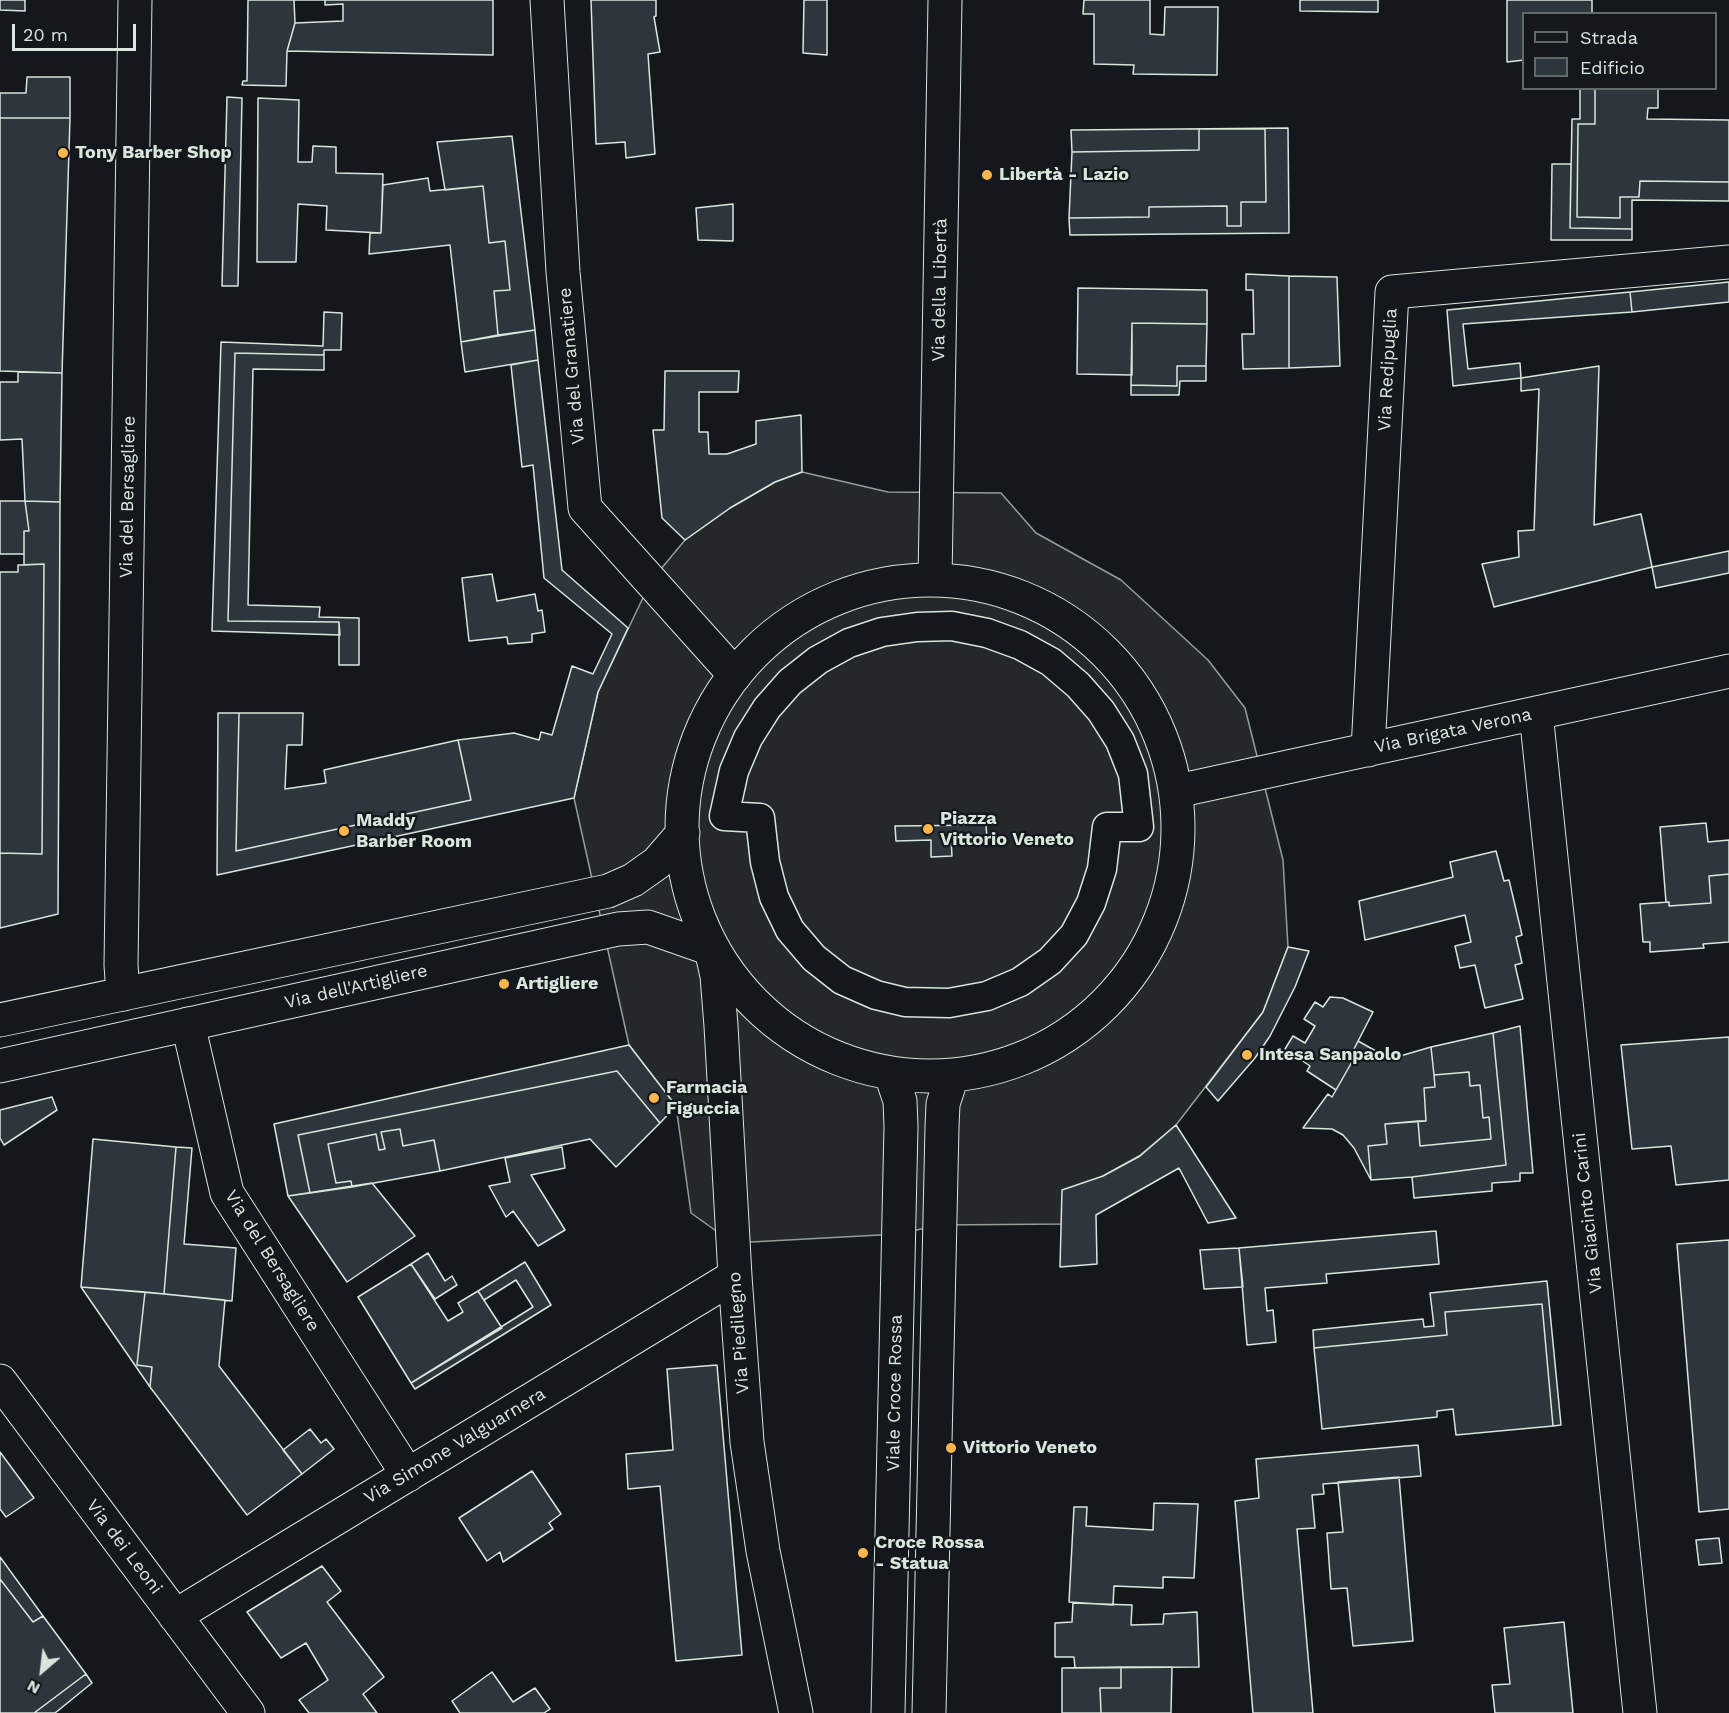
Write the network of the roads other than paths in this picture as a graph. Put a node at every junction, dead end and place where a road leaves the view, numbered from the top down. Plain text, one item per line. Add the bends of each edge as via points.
1 (135, 0) edge
2 (546, 0) edge
3 (945, 0) edge
4 (1729, 262) edge
5 (935, 579) junction
6 (1729, 670) edge
7 (735, 675) junction
8 (1536, 713) junction
9 (1368, 750) junction
10 (1177, 791) junction
11 (724, 816) joint
12 (682, 833) junction
13 (711, 950) junction
14 (123, 994) junction
15 (0, 1020) edge
16 (188, 1024) junction
17 (0, 1066) edge
18 (891, 1074) junction
19 (952, 1076) junction
20 (735, 1276) junction
21 (0, 1381) edge
22 (408, 1475) junction
23 (175, 1616) junction
24 (248, 1713) edge
25 (796, 1713) edge
26 (888, 1713) edge
27 (929, 1713) edge
28 (1640, 1713) edge

1 - 14 street, Via del Bersagliere
2 - 7 street, Via del Granatiere via 563,272 585,508
3 - 5 street, Via della Libertà
4 - 9 street, Via Redipuglia via 1392,292
5 - 7 street via 894,582 822,604 789,623
5 - 10 street via 997,589 1057,614 1109,655 1149,708 1167,751
6 - 8 street, Via Brigata Verona
7 - 12 street via 711,712 693,753
8 - 9 street, Via Brigata Verona
8 - 28 street, Via Giacinto Carini
9 - 10 street, Via Brigata Verona
10 - 19 street via 1180,824 1175,880 1157,932 1129,980 1090,1020 1044,1050 992,1069
11 - 11 street via 734,771 748,738 790,682 849,643 894,630 952,626 1020,645 1078,685 1120,741 1133,774 1139,827 1107,827 1102,869 1091,903 1074,934 1050,961 1020,982 987,996 926,1003 876,995 842,980 814,958 790,930 774,897 760,818
12 - 13 street via 683,866 695,917
12 - 14 street via 657,863 608,891
13 - 16 street, Via dell'Artigliere via 648,927 618,928
13 - 18 street via 778,1024 837,1058
13 - 20 street, Via Piedilegno via 721,1026
14 - 15 street
16 - 17 street, Via dell'Artigliere
16 - 22 street, Via del Bersagliere via 227,1193
18 - 19 street
18 - 26 street, Viale Croce Rossa via 900,1101 901,1126
19 - 27 street via 942,1128
20 - 22 street, Via Simone Valguarnera
20 - 25 street, Via Piedilegno via 748,1453 763,1551
21 - 23 street, Via dei Leoni
22 - 23 street, Via Simone Valguarnera
23 - 24 street, Via dei Leoni

